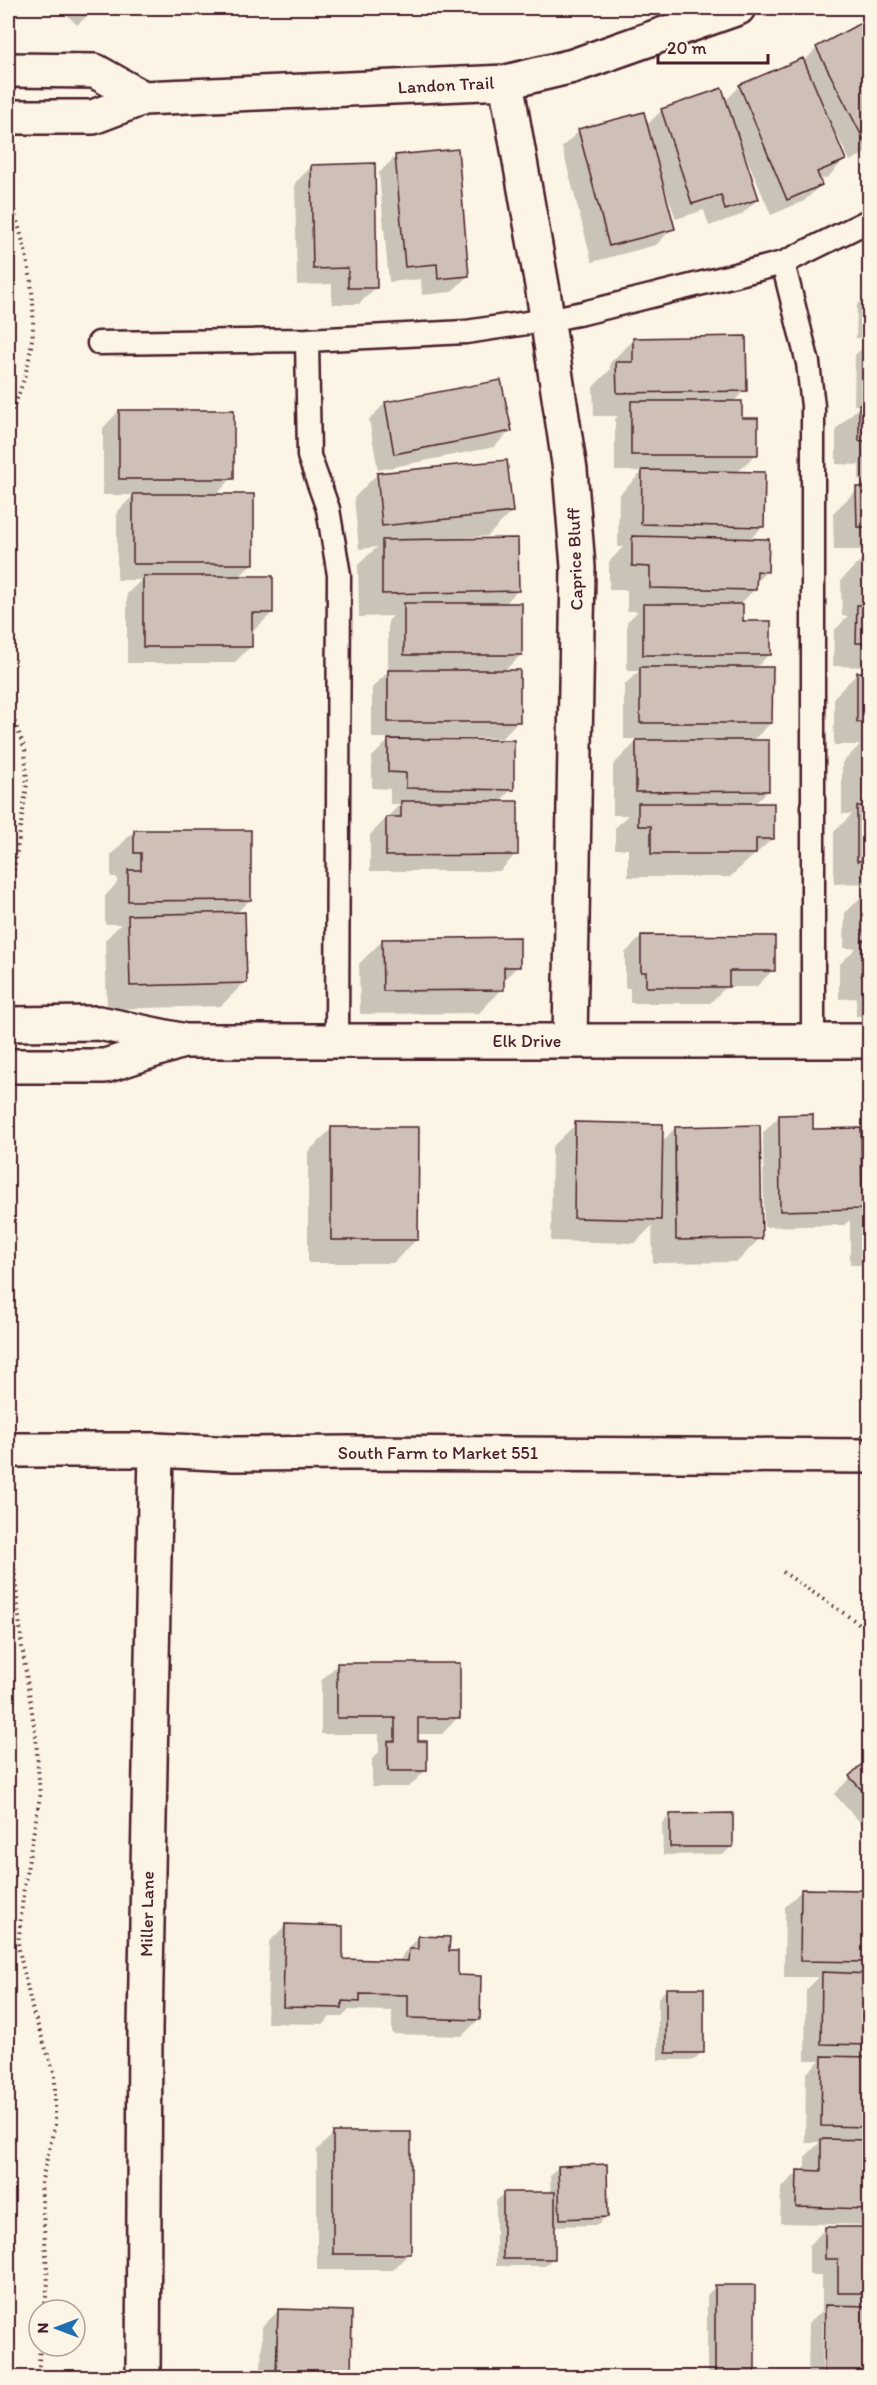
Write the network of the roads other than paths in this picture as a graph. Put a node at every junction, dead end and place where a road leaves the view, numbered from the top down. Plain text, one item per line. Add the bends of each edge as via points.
1 (738, 8) edge
2 (8, 69) edge
3 (506, 82) junction
4 (143, 98) junction
5 (8, 117) edge
6 (870, 220) edge
7 (783, 263) junction
8 (548, 320) junction
9 (307, 340) junction
10 (99, 343) dead end
11 (8, 1024) edge
12 (185, 1041) junction
13 (337, 1041) junction
14 (570, 1041) junction
15 (813, 1041) junction
16 (870, 1041) edge
17 (8, 1066) edge
18 (8, 1450) edge
19 (156, 1450) junction
20 (870, 1456) edge
21 (143, 2378) edge

1 - 3 street, Landon Trail via 573,66
2 - 4 street via 94,71
3 - 4 street, Landon Trail
3 - 8 street, Caprice Bluff
4 - 5 street, Landon Trail via 93,117
6 - 7 lane
7 - 8 lane
7 - 15 lane via 808,363 813,406
8 - 9 lane via 466,332
8 - 14 street, Caprice Bluff via 570,470 578,567
9 - 10 lane
9 - 13 lane via 309,456 328,509 339,575
11 - 12 street, Elk Drive via 99,1023
12 - 13 street, Elk Drive
12 - 17 street, Elk Drive via 105,1066
13 - 14 street, Elk Drive
14 - 15 street, Elk Drive
15 - 16 street, Elk Drive
18 - 19 street, South Farm to Market 551
19 - 20 street, South Farm to Market 551 via 234,1454
19 - 21 street, Miller Lane

